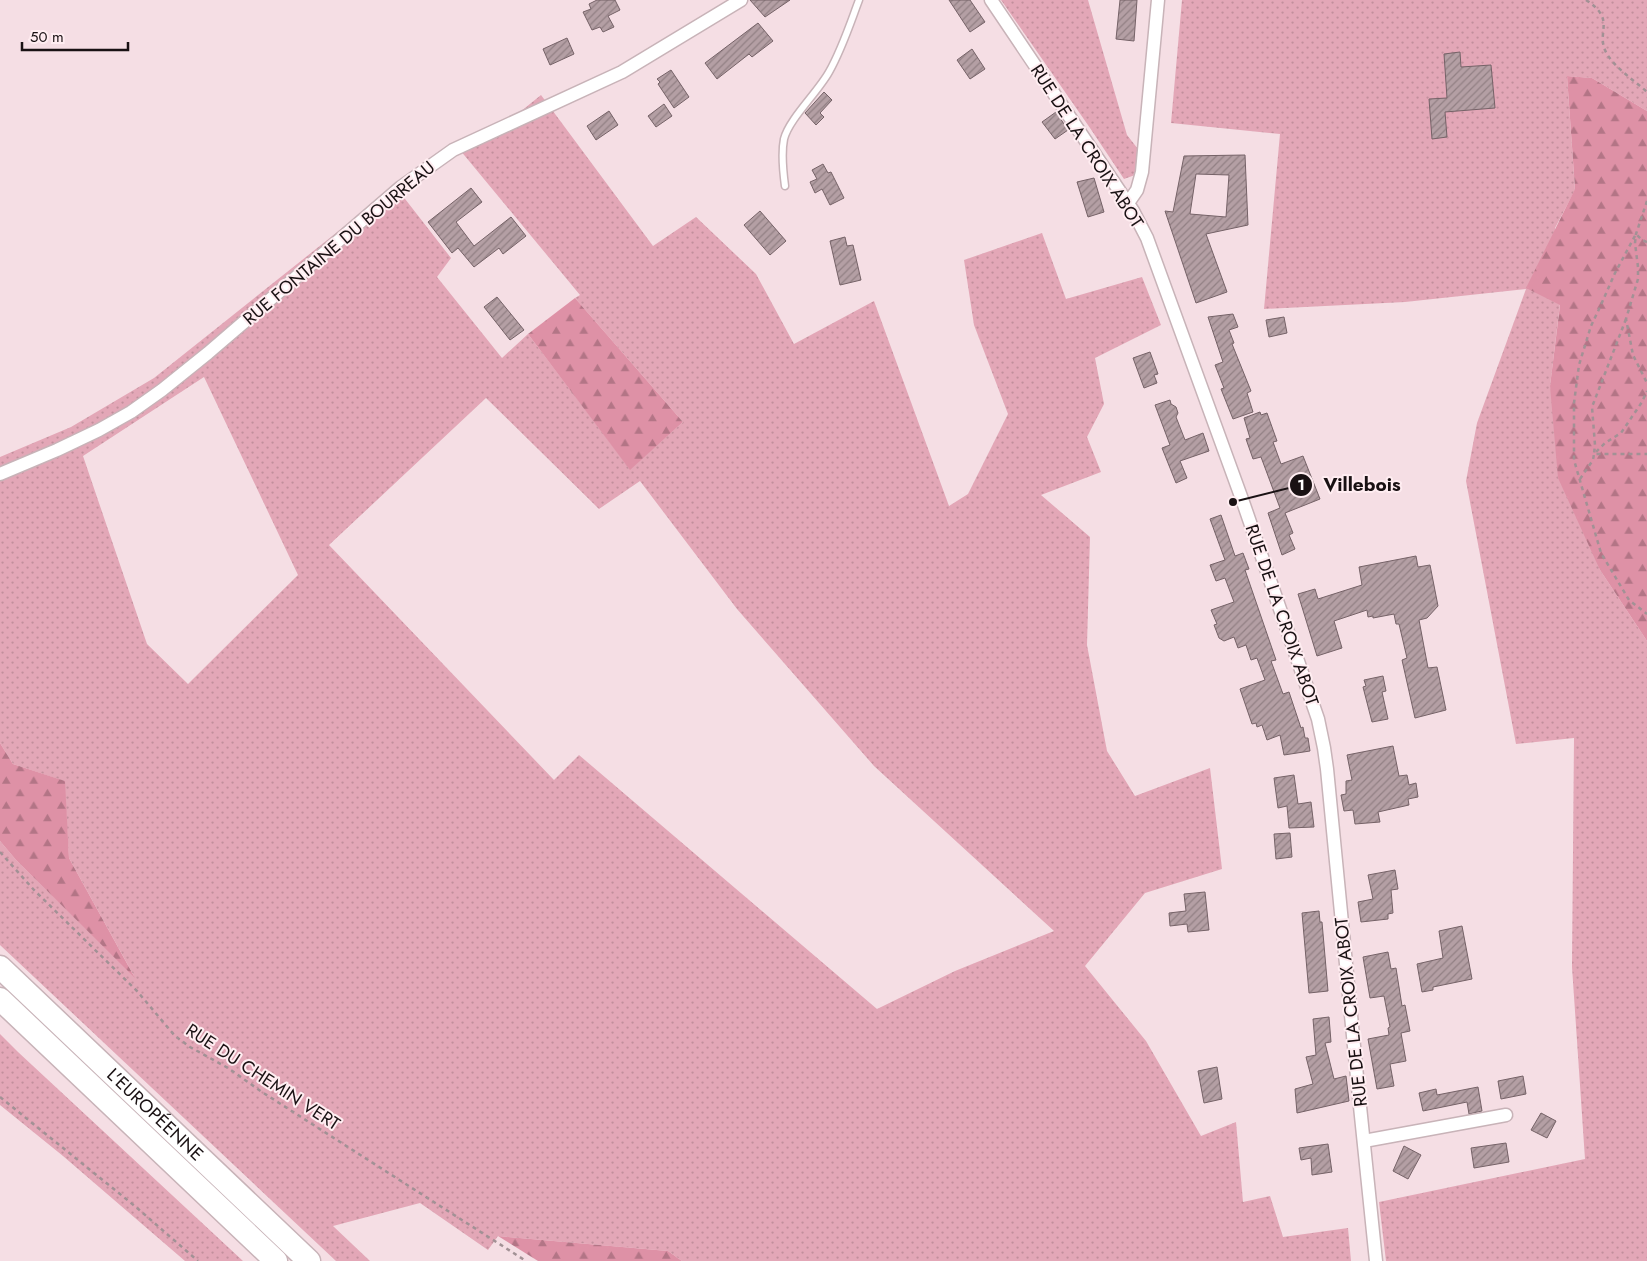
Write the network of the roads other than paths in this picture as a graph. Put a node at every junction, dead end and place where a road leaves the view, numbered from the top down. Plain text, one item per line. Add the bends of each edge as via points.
1 (741, 0) edge
2 (859, 0) edge
3 (991, 0) edge
4 (1158, 0) edge
5 (785, 186) dead end
6 (1128, 203) junction
7 (0, 474) edge
8 (0, 967) edge
9 (0, 999) edge
10 (0, 1006) edge
11 (41, 1039) junction
12 (1506, 1115) dead end
13 (1364, 1141) junction
14 (276, 1261) edge
15 (309, 1261) edge
16 (1376, 1261) edge

1 - 7 street, RUE FONTAINE DU BOURREAU via 622,72 453,150 401,187 208,354 152,398 99,430
2 - 5 lane via 830,72 786,133 783,154
3 - 6 street, RUE DE LA CROIX ABOT
4 - 6 street via 1142,172 1137,190
6 - 13 street, RUE DE LA CROIX ABOT via 1154,255 1318,720 1327,769
8 - 15 highway, L'EUROPÉENNE
9 - 11 highway, L'EUROPÉENNE
10 - 11 highway
11 - 14 highway, L'EUROPÉENNE
12 - 13 street
13 - 16 street, RUE DE LA CROIX ABOT

